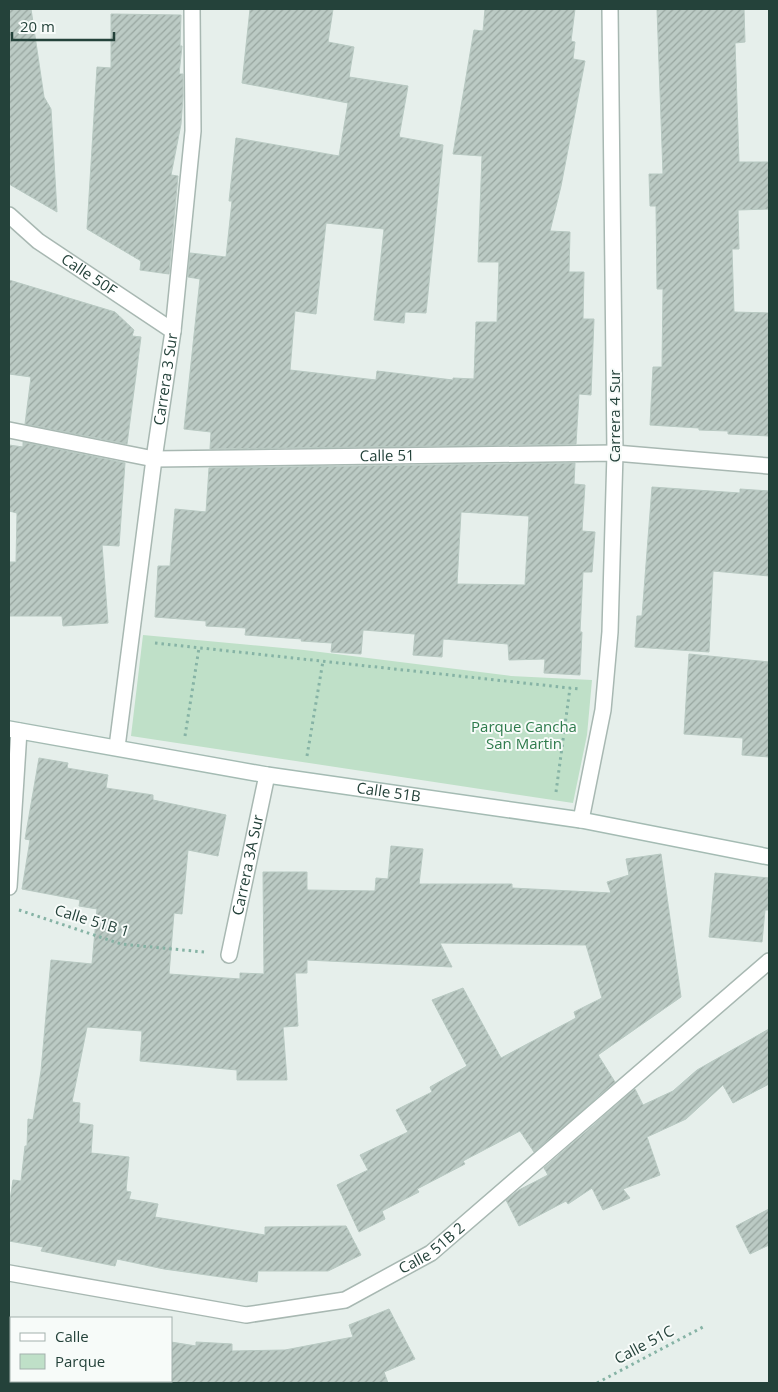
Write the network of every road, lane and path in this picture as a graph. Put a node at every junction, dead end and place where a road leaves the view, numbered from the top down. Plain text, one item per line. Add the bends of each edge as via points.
1 (192, 9) edge
2 (610, 9) edge
3 (9, 216) edge
4 (173, 331) junction
5 (9, 430) edge
6 (616, 453) junction
7 (154, 459) junction
8 (769, 466) edge
9 (130, 641) junction
10 (199, 648) junction
11 (323, 661) junction
12 (570, 688) junction
13 (605, 692) junction
14 (14, 730) edge
15 (117, 747) junction
16 (181, 758) junction
17 (267, 775) junction
18 (303, 780) junction
19 (553, 816) junction
20 (581, 820) junction
21 (769, 856) edge
22 (9, 886) edge
23 (18, 910) dead end
24 (229, 955) joint
25 (769, 961) edge
26 (9, 1273) edge
27 (703, 1327) dead end
28 (597, 1383) edge

1 - 4 street, Carrera 3 Sur via 194,131
2 - 6 street, Carrera 4 Sur
3 - 4 street, Calle 50F via 38,241
4 - 7 street, Carrera 3 Sur
5 - 7 street, Calle 51
6 - 7 street, Calle 51
6 - 8 street, Calle 51
6 - 13 street, Carrera 4 Sur
7 - 9 street, Carrera 3 Sur
9 - 10 path
9 - 15 street, Carrera 3 Sur
10 - 11 path
10 - 16 path
11 - 12 path
11 - 18 path
12 - 13 path
12 - 19 path
13 - 20 street, Carrera 4 Sur
14 - 15 street, Calle 51B
14 - 22 street
15 - 16 street, Calle 51B
16 - 17 street, Calle 51B
17 - 18 street, Calle 51B
17 - 24 street, Carrera 3A Sur
18 - 19 street, Calle 51B
19 - 20 street, Calle 51B
20 - 21 street, Calle 51B
23 - 24 path, Calle 51B 1 via 121,944
25 - 26 street, Calle 51B 2 via 431,1253 345,1300 246,1315
27 - 28 path, Calle 51C

